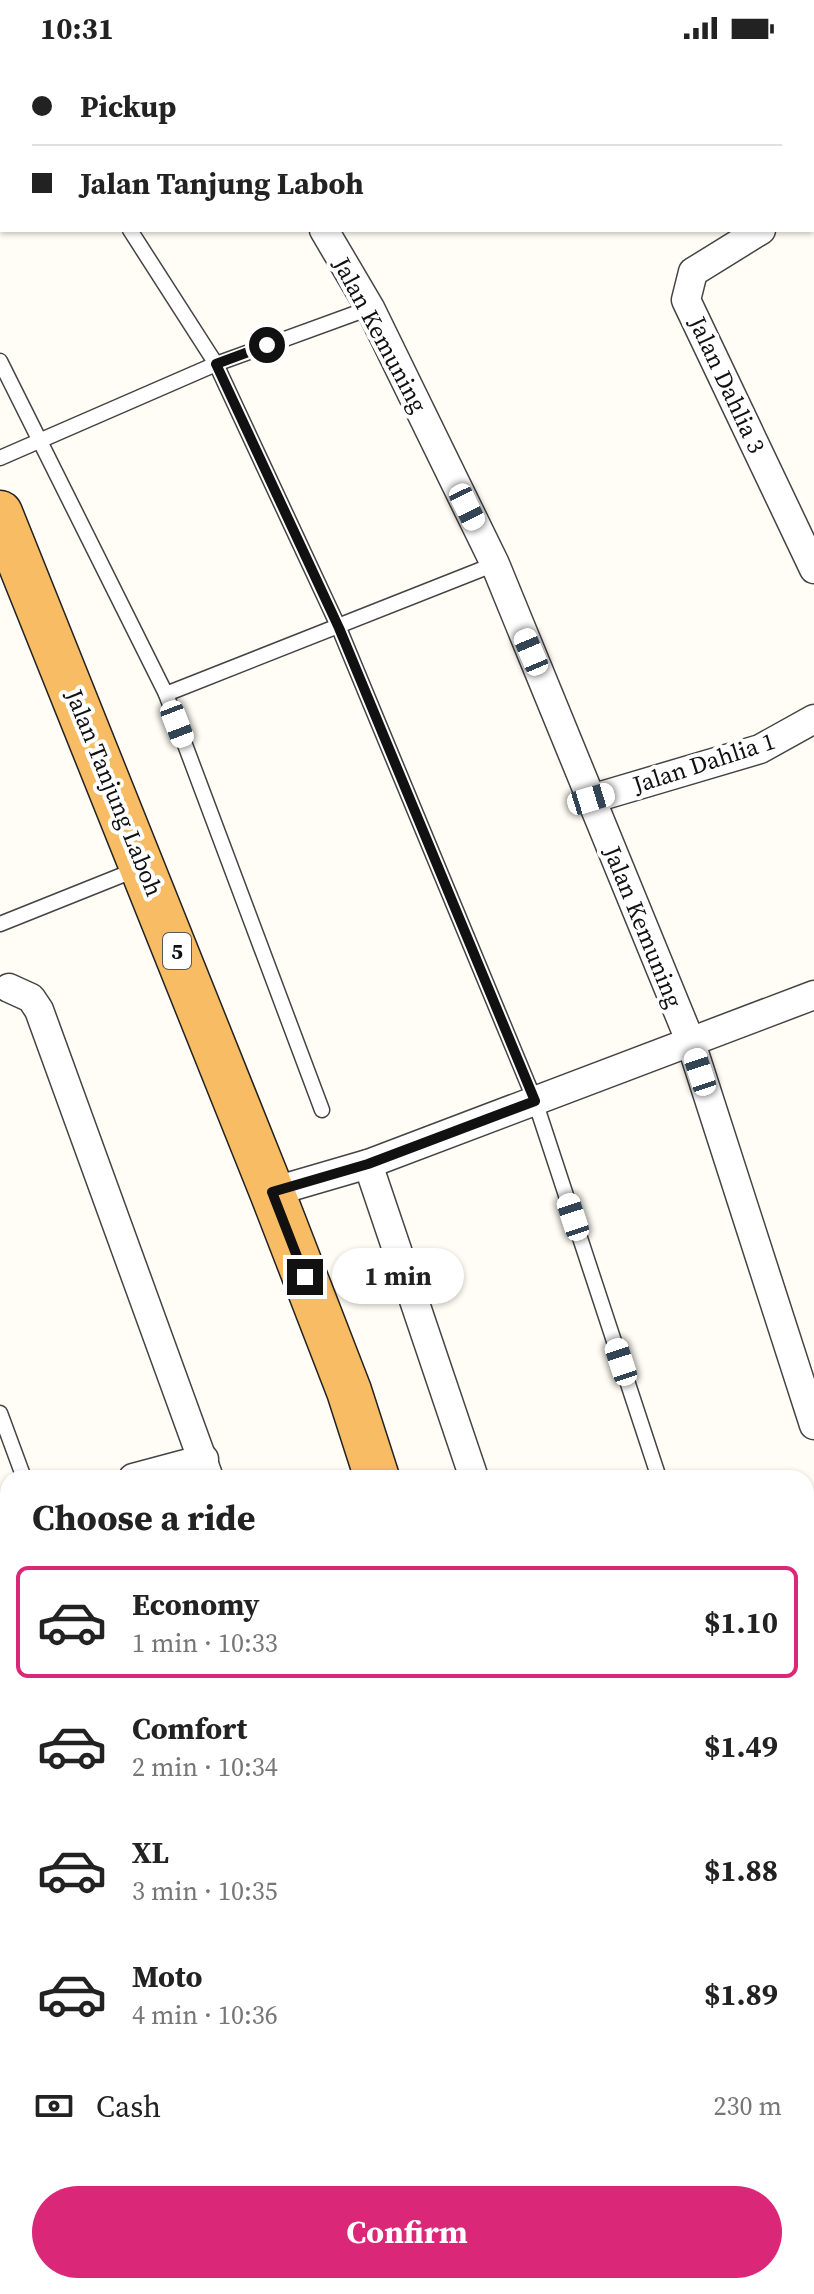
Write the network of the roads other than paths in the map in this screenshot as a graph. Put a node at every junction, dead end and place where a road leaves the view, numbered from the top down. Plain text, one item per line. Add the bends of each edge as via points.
1 (135, 232) edge
2 (325, 232) edge
3 (758, 232) edge
4 (370, 308) junction
5 (0, 361) edge
6 (216, 364) junction
7 (42, 441) junction
8 (0, 458) edge
9 (1, 519) edge
10 (495, 564) junction
11 (814, 569) edge
12 (339, 628) junction
13 (166, 694) junction
14 (814, 719) edge
15 (591, 799) junction
16 (144, 866) junction
17 (0, 924) edge
18 (4, 990) edge
19 (814, 995) edge
20 (691, 1043) junction
21 (535, 1101) junction
22 (322, 1110) dead end
23 (368, 1164) junction
24 (272, 1192) junction
25 (0, 1413) edge
26 (814, 1425) edge
27 (206, 1468) edge
28 (21, 1470) edge
29 (374, 1470) edge
30 (471, 1470) edge
31 (656, 1470) edge

1 - 6 lane
2 - 4 street, Jalan Kemuning
3 - 11 street, Jalan Dahlia 3 via 693,272 686,300
4 - 6 lane
4 - 10 street, Jalan Kemuning
5 - 7 lane
6 - 7 lane
6 - 12 lane
7 - 8 lane
7 - 13 lane
9 - 16 highway, Jalan Tanjung Laboh / 5
10 - 12 lane
10 - 15 street, Jalan Kemuning
12 - 13 lane
12 - 21 lane
13 - 22 lane
14 - 15 street, Jalan Dahlia 1 via 760,749
15 - 20 street, Jalan Kemuning
16 - 17 lane
16 - 24 highway, Jalan Tanjung Laboh / 5
18 - 27 street via 31,998 39,1010
19 - 20 street
20 - 21 street
20 - 26 street, Jalan Kemuning
21 - 23 street
21 - 31 lane
23 - 24 street
23 - 30 street
24 - 29 highway, Jalan Tanjung Laboh / 5
25 - 28 lane

